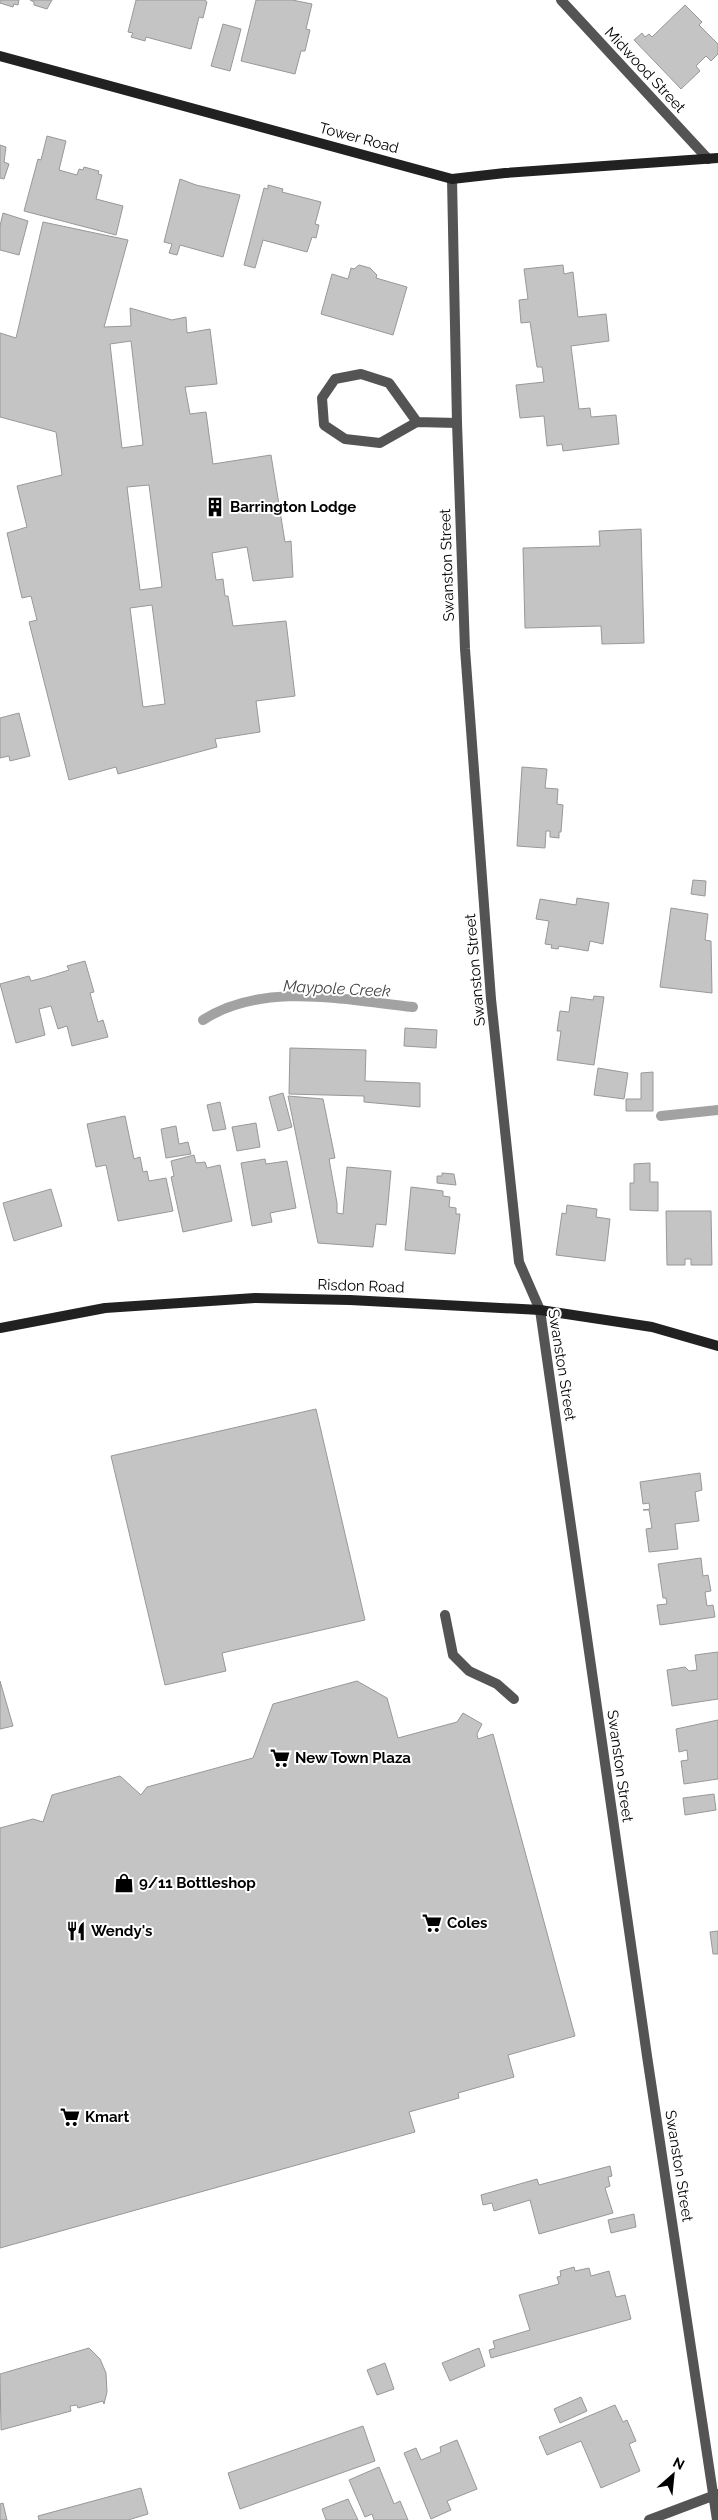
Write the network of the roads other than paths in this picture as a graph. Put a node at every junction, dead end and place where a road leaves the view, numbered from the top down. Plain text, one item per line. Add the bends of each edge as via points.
1 (561, 0) edge
2 (0, 56) edge
3 (713, 159) edge
4 (452, 179) junction
5 (417, 422) junction
6 (456, 422) junction
7 (540, 1310) junction
8 (0, 1328) edge
9 (718, 1346) edge
10 (445, 1615) dead end
11 (514, 1699) dead end
12 (716, 2494) edge
13 (649, 2520) edge
14 (717, 2520) edge

1 - 3 street, Midwood Street
2 - 4 street, Tower Road
3 - 4 street, Tower Road
4 - 6 street, Swanston Street
5 - 5 street via 380,443 345,439 324,425 322,398 335,380 361,374 388,383
5 - 6 street
6 - 7 street, Swanston Street via 465,649 491,999 519,1262
7 - 8 street, Risdon Road via 255,1298 105,1308
7 - 9 street, Risdon Road via 652,1327
7 - 12 street, Swanston Street via 647,2056
10 - 11 street via 453,1655 469,1670 497,1684
12 - 13 street
12 - 14 street, Swanston Street

